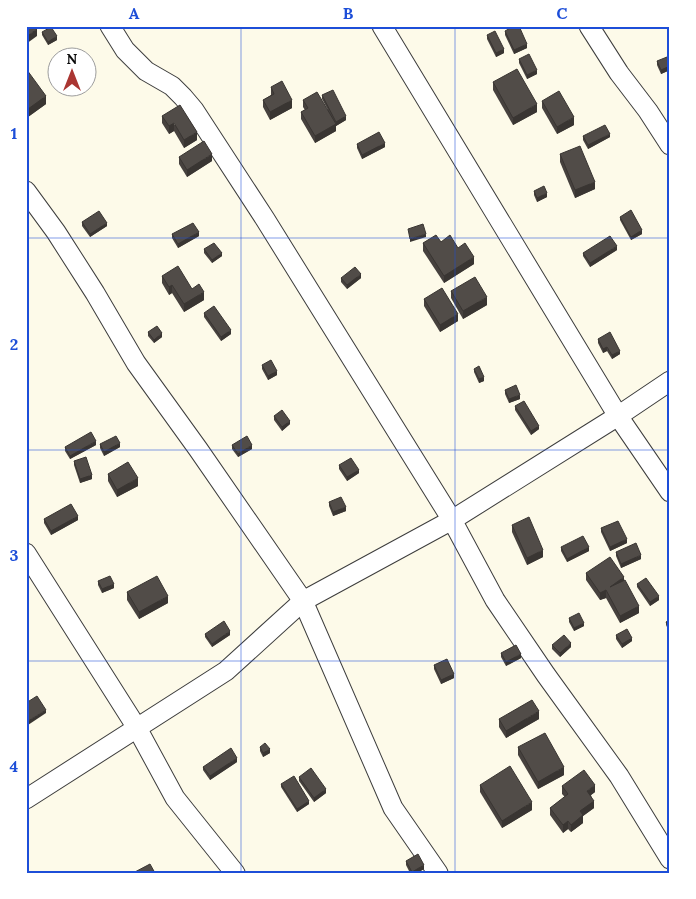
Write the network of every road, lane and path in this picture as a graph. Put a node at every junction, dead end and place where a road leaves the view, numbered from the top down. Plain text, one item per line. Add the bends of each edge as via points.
1 (110, 26) edge
2 (382, 26) edge
3 (589, 26) edge
4 (670, 145) edge
5 (26, 191) edge
6 (670, 381) edge
7 (618, 416) junction
8 (670, 492) edge
9 (452, 520) junction
10 (26, 553) edge
11 (303, 601) junction
12 (136, 728) junction
13 (26, 799) edge
14 (670, 859) edge
15 (235, 873) edge
16 (438, 873) edge

1 - 9 street via 125,50 146,71 172,86 194,110
2 - 7 street
3 - 4 street
5 - 11 street via 56,232 136,363
6 - 7 street
7 - 8 street
7 - 9 street
9 - 11 street
9 - 14 street via 495,600 619,776
10 - 12 street
11 - 12 street via 226,672
11 - 16 street via 393,808
12 - 13 street
12 - 15 street via 175,798

